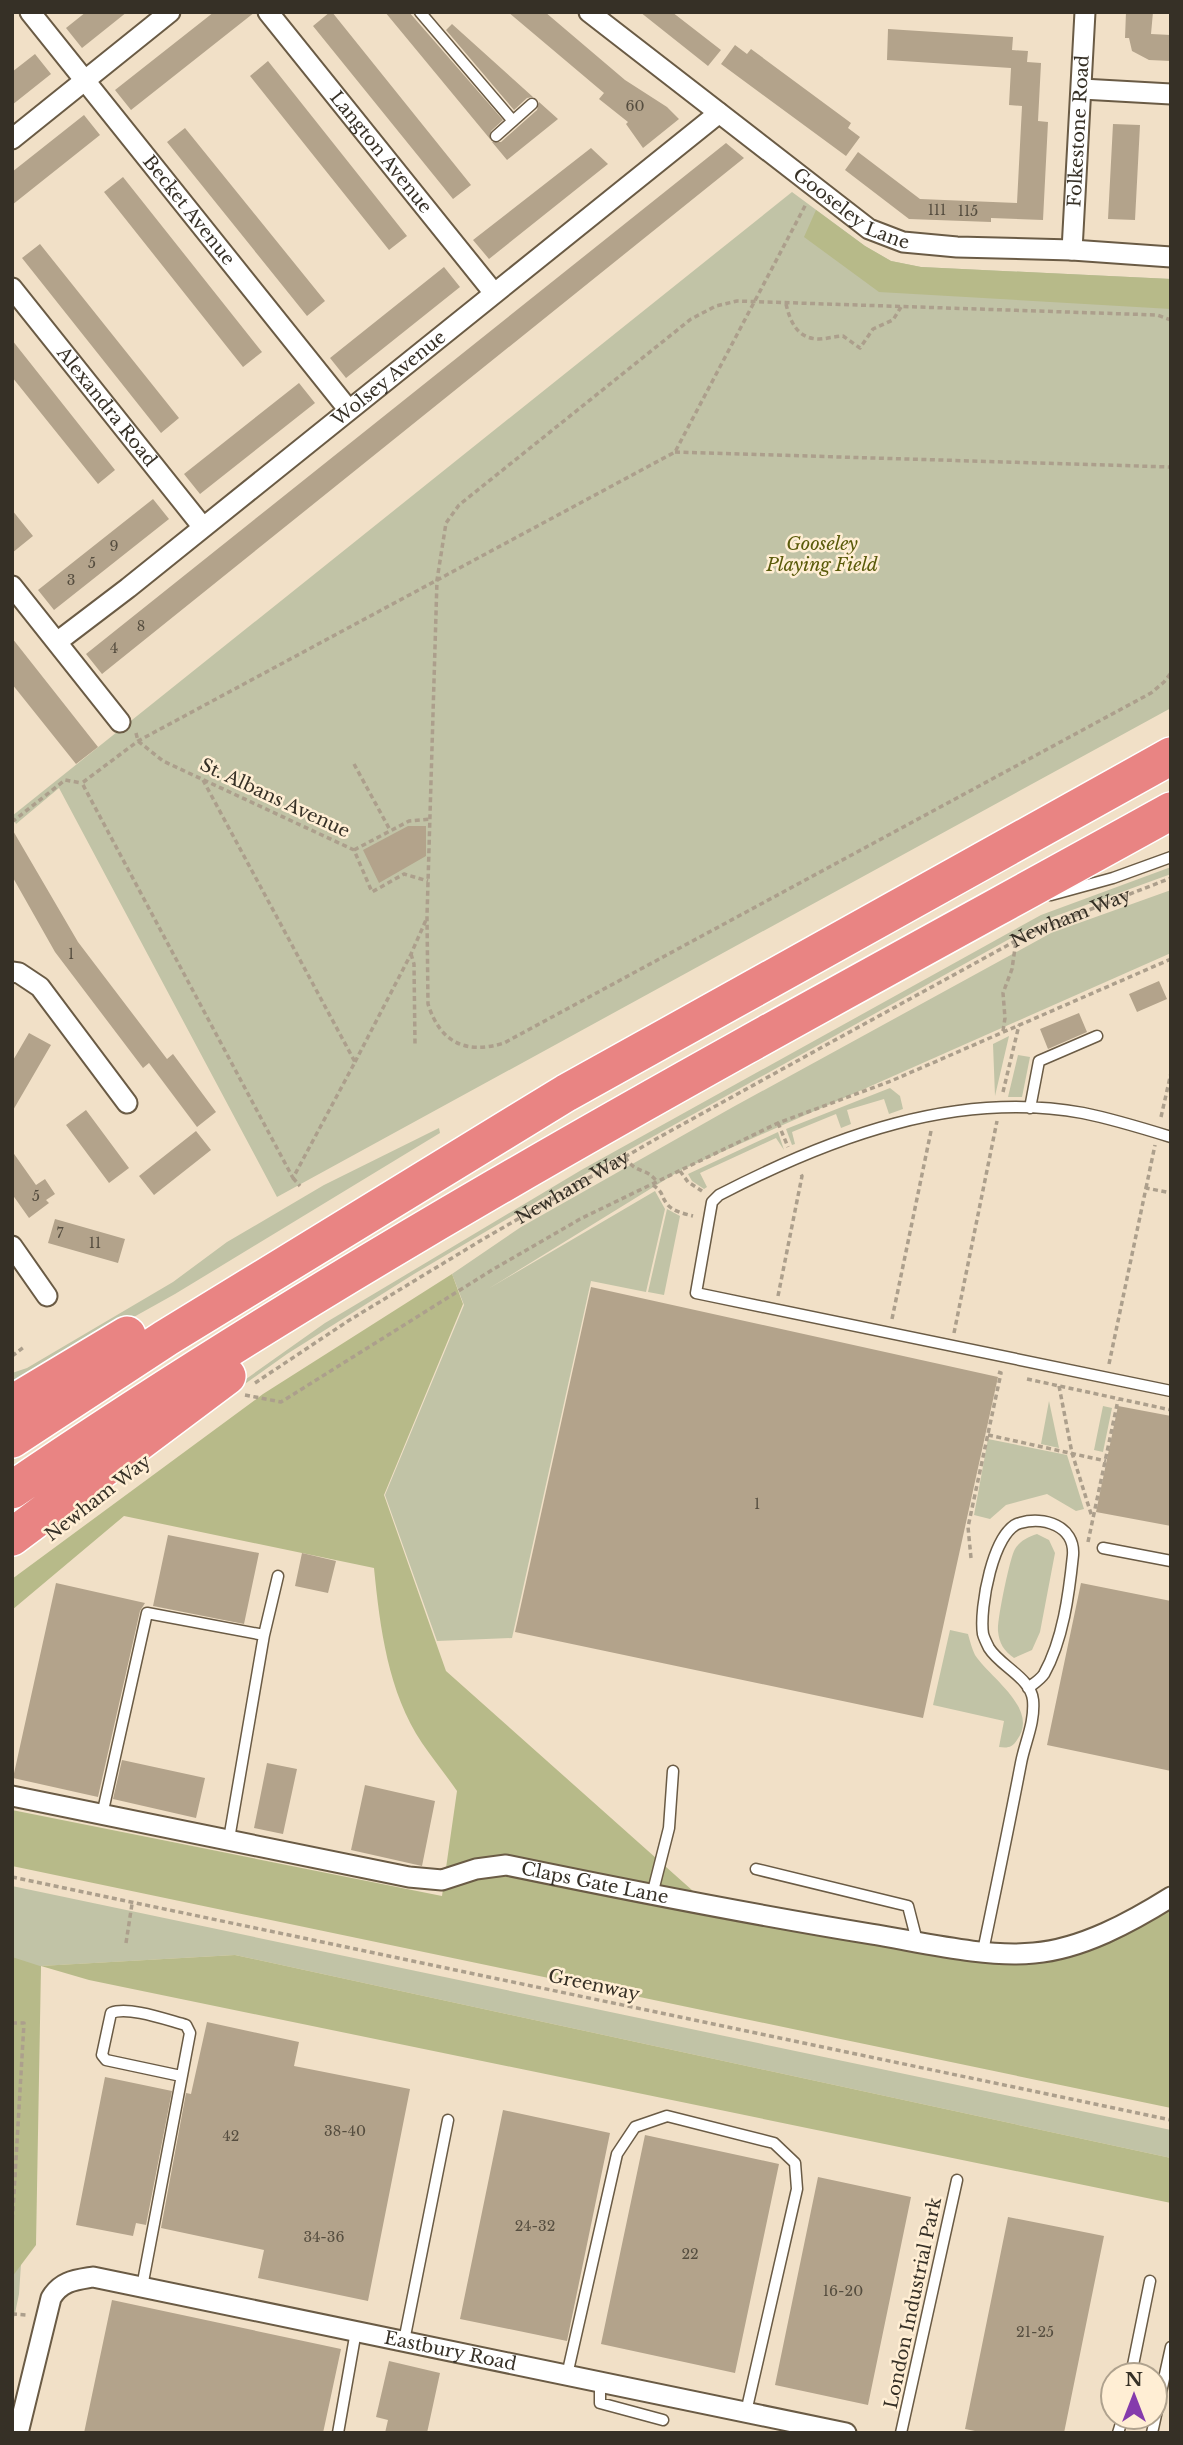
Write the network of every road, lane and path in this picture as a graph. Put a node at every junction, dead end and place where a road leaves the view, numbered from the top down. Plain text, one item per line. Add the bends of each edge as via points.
1 (30, 12) edge
2 (170, 12) edge
3 (268, 12) edge
4 (589, 12) edge
5 (1085, 12) edge
6 (424, 14) edge
7 (85, 81) junction
8 (1082, 89) junction
9 (1171, 94) edge
10 (532, 104) dead end
11 (719, 113) junction
12 (513, 121) junction
13 (496, 136) dead end
14 (12, 139) edge
15 (816, 187) junction
16 (1072, 250) junction
17 (1171, 257) edge
18 (12, 288) edge
19 (494, 293) junction
20 (753, 302) junction
21 (786, 303) junction
22 (901, 307) junction
23 (1171, 320) edge
24 (348, 409) junction
25 (675, 452) junction
26 (1171, 467) edge
27 (202, 526) junction
28 (437, 580) junction
29 (12, 586) edge
30 (57, 642) junction
31 (1171, 673) edge
32 (120, 722) joint
33 (138, 741) junction
34 (1171, 756) edge
35 (354, 764) dead end
36 (203, 780) junction
37 (82, 783) junction
38 (1171, 811) edge
39 (430, 820) junction
40 (12, 822) edge
41 (390, 830) junction
42 (354, 850) junction
43 (1171, 857) edge
44 (1171, 878) edge
45 (428, 881) junction
46 (982, 915) junction
47 (427, 916) junction
48 (1016, 941) junction
49 (411, 954) junction
50 (1171, 959) edge
51 (12, 972) edge
52 (1019, 1025) junction
53 (1003, 1031) junction
54 (1097, 1037) dead end
55 (415, 1045) dead end
56 (355, 1062) junction
57 (1001, 1097) dead end
58 (127, 1103) dead end
59 (1030, 1108) junction
60 (934, 1115) junction
61 (997, 1121) dead end
62 (778, 1123) junction
63 (1171, 1137) edge
64 (789, 1149) dead end
65 (625, 1157) junction
66 (798, 1168) dead end
67 (680, 1171) junction
68 (293, 1178) junction
69 (659, 1183) junction
70 (653, 1185) junction
71 (300, 1186) dead end
72 (1171, 1193) edge
73 (715, 1199) junction
74 (709, 1219) junction
75 (351, 1224) junction
76 (12, 1246) edge
77 (373, 1260) junction
78 (47, 1296) dead end
79 (775, 1310) junction
80 (889, 1333) junction
81 (951, 1345) junction
82 (24, 1347) dead end
83 (12, 1356) edge
84 (1054, 1366) junction
85 (988, 1369) dead end
86 (1001, 1373) junction
87 (1012, 1375) dead end
88 (1107, 1377) junction
89 (1024, 1378) dead end
90 (1059, 1387) junction
91 (1171, 1391) edge
92 (1102, 1396) junction
93 (1118, 1400) junction
94 (12, 1404) edge
95 (1171, 1410) edge
96 (988, 1435) junction
97 (12, 1439) edge
98 (1072, 1453) junction
99 (1106, 1461) junction
100 (12, 1490) edge
101 (1093, 1519) junction
102 (12, 1537) edge
103 (1087, 1544) dead end
104 (1103, 1548) dead end
105 (971, 1558) dead end
106 (1171, 1561) edge
107 (278, 1576) dead end
108 (264, 1635) junction
109 (1028, 1688) junction
110 (673, 1772) dead end
111 (12, 1796) edge
112 (102, 1815) junction
113 (229, 1839) junction
114 (757, 1869) dead end
115 (12, 1877) edge
116 (652, 1895) junction
117 (1171, 1897) edge
118 (132, 1903) junction
119 (917, 1941) junction
120 (126, 1943) dead end
121 (983, 1951) junction
122 (12, 2023) edge
123 (181, 2076) junction
124 (448, 2120) dead end
125 (1171, 2120) edge
126 (957, 2180) dead end
127 (12, 2227) edge
128 (1150, 2281) dead end
129 (142, 2287) junction
130 (356, 2331) junction
131 (404, 2341) junction
132 (1171, 2347) edge
133 (1135, 2361) edge
134 (567, 2375) junction
135 (600, 2382) junction
136 (746, 2412) junction
137 (663, 2420) dead end
138 (18, 2433) edge
139 (338, 2433) edge
140 (846, 2433) edge
141 (901, 2433) edge
142 (1152, 2433) edge

1 - 7 street, Becket Avenue
2 - 7 street
3 - 19 street, Langton Avenue
4 - 11 street, Gooseley Lane
5 - 8 street, Folkestone Road
6 - 12 lane
7 - 14 street
7 - 24 street, Becket Avenue
8 - 9 street
8 - 16 street, Folkestone Road
10 - 12 lane
11 - 15 street, Gooseley Lane
11 - 19 street, Wolsey Avenue
12 - 13 lane
15 - 16 street, Gooseley Lane via 869,229 903,242
15 - 20 path
16 - 17 street, Gooseley Lane
18 - 27 street, Alexandra Road
19 - 24 street, Wolsey Avenue
20 - 21 path
20 - 25 path
20 - 28 path via 716,306 691,319 459,505 446,523
21 - 22 path
21 - 22 path via 797,331 820,339 843,336 860,348 873,329 893,320
22 - 23 path
24 - 27 street, Wolsey Avenue
25 - 26 path
25 - 28 path
27 - 30 street, Wolsey Avenue
28 - 33 path
28 - 39 path
29 - 30 street
30 - 32 street
31 - 47 path via 1151,693 504,1043 460,1046 438,1028 428,1003
32 - 33 path, St. Albans Avenue via 131,717
33 - 36 path, St. Albans Avenue via 163,761
33 - 37 path
34 - 75 highway via 566,1093
35 - 41 path
36 - 42 path, St. Albans Avenue
36 - 56 path
37 - 40 path via 65,780
37 - 68 path
38 - 46 highway, Newham Way
39 - 41 path via 410,821
39 - 45 path
41 - 42 path
42 - 45 path, St. Albans Avenue via 372,892 404,874
43 - 46 lane, Newham Way
44 - 48 path, Newham Way
45 - 47 path
46 - 77 highway, Newham Way via 561,1148
47 - 49 path
48 - 53 path via 1012,969 1004,984
48 - 65 path, Newham Way
49 - 55 path
49 - 56 path
50 - 52 path
51 - 58 street via 40,987
52 - 53 path
52 - 57 path
53 - 62 path via 891,1081
54 - 59 lane via 1039,1061
56 - 68 path
59 - 60 lane
59 - 63 lane via 1082,1113
60 - 73 lane via 901,1120 793,1158
60 - 80 path
61 - 81 path
62 - 64 path
62 - 67 path
65 - 69 path via 631,1167
65 - 70 path, Newham Way via 348,1321 240,1394 281,1402 492,1270 580,1219
66 - 79 path via 802,1176
67 - 69 path
67 - 73 path via 688,1182
68 - 71 path
69 - 70 path
70 - 74 path via 680,1213
72 - 88 path via 1146,1188
73 - 74 lane
74 - 79 lane via 696,1293
75 - 94 highway via 199,1294
75 - 97 highway
76 - 78 street
77 - 100 highway, Newham Way
77 - 102 highway
79 - 80 lane
80 - 81 lane
81 - 84 lane
82 - 83 path
84 - 88 lane
84 - 90 path
85 - 86 path
86 - 87 path
86 - 96 path
88 - 91 lane
88 - 92 path
89 - 90 path
90 - 92 path
90 - 98 path
92 - 93 path
93 - 95 path
93 - 99 path
96 - 98 path
96 - 105 path via 968,1527
98 - 99 path
98 - 101 path
99 - 101 path
101 - 103 path
104 - 106 lane
107 - 108 lane
108 - 112 lane via 147,1613
108 - 113 lane
109 - 109 lane via 991,1651 983,1635 983,1612 1002,1536 1017,1523 1035,1521 1052,1523 1067,1532 1073,1550 1056,1643 1043,1676
109 - 121 lane via 1033,1698 1032,1720
110 - 116 lane via 669,1828
111 - 112 street, Claps Gate Lane
112 - 113 street, Claps Gate Lane
113 - 116 street, Claps Gate Lane via 410,1877 442,1880 506,1865
114 - 119 lane via 908,1906
115 - 118 path, Greenway
116 - 119 street, Claps Gate Lane
117 - 121 street, Claps Gate Lane via 1079,1943 1035,1953
118 - 120 path
118 - 125 path, Greenway
119 - 121 street, Claps Gate Lane
122 - 127 path via 24,2023
123 - 123 lane via 190,2033 186,2025 131,2012 111,2013 102,2055 106,2060
123 - 129 lane
124 - 131 lane
126 - 141 lane, London Industrial Park
128 - 133 lane
129 - 130 street, Eastbury Road
129 - 138 street, Eastbury Road via 93,2277 57,2287 45,2318
130 - 131 street, Eastbury Road
130 - 139 lane
131 - 134 street, Eastbury Road
132 - 142 lane
134 - 135 street, Eastbury Road
134 - 136 lane via 617,2154 635,2127 667,2116 774,2143 795,2163 797,2189
135 - 136 street, Eastbury Road
135 - 137 lane via 600,2403
136 - 140 street, Eastbury Road

